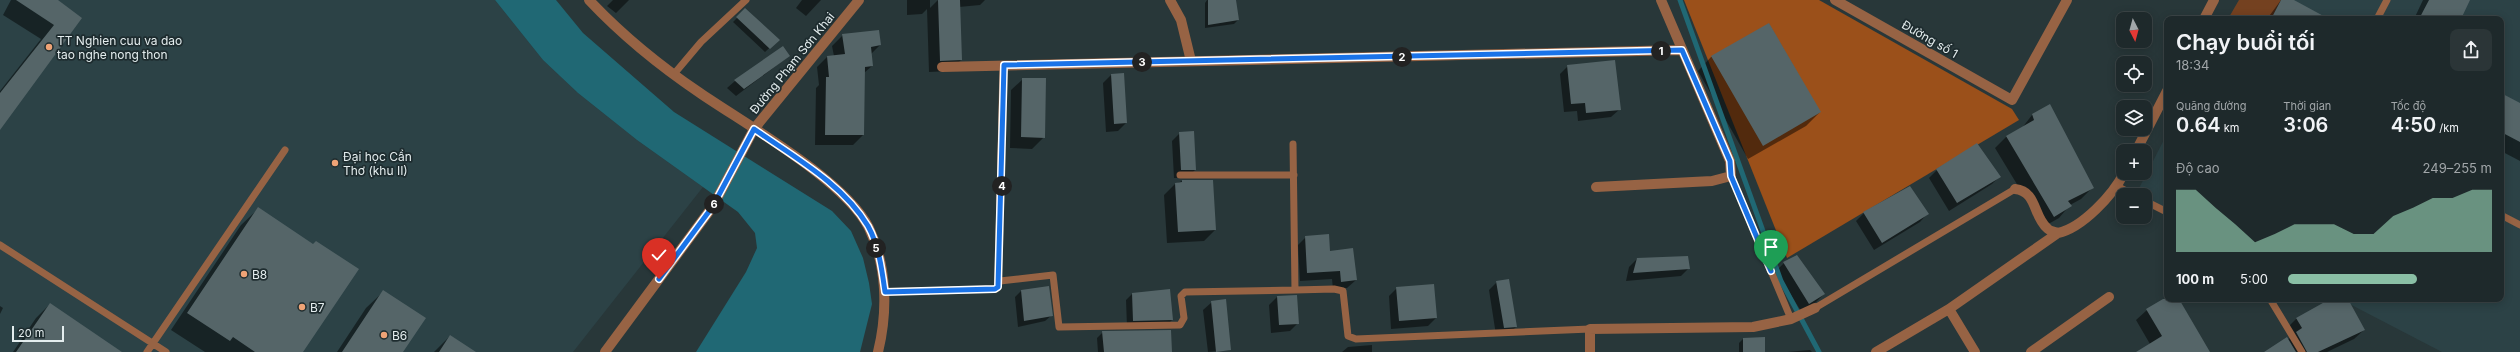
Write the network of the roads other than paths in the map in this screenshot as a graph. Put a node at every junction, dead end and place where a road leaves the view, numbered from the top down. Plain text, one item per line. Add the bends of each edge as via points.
1 (589, 0) edge
2 (746, 0) edge
3 (859, 0) edge
4 (1170, 0) edge
5 (1661, 0) edge
6 (1835, 0) edge
7 (2067, 0) edge
8 (2214, 0) edge
9 (2387, 0) edge
10 (2206, 16) edge
11 (2379, 16) edge
12 (1682, 50) junction
13 (1191, 61) junction
14 (1004, 65) junction
15 (942, 67) dead end
16 (674, 74) junction
17 (2164, 97) edge
18 (754, 129) junction
19 (1293, 144) dead end
20 (2140, 144) edge
21 (285, 150) dead end
22 (1180, 175) dead end
23 (1294, 175) junction
24 (1731, 176) junction
25 (2120, 180) edge
26 (2117, 186) junction
27 (1596, 187) dead end
28 (2121, 188) edge
29 (2015, 189) joint
30 (2152, 204) edge
31 (2164, 210) edge
32 (2504, 217) edge
33 (2520, 225) edge
34 (2058, 233) junction
35 (0, 245) edge
36 (1000, 282) junction
37 (1295, 290) junction
38 (885, 292) junction
39 (2108, 297) dead end
40 (2272, 302) edge
41 (1816, 308) joint
42 (1949, 309) junction
43 (1791, 319) junction
44 (1590, 329) junction
45 (153, 344) junction
46 (147, 352) edge
47 (166, 352) edge
48 (605, 352) edge
49 (878, 352) edge
50 (1590, 352) edge
51 (1876, 352) edge
52 (1975, 352) edge
53 (2031, 352) edge
54 (2302, 352) edge

1 - 16 street via 642,50
2 - 16 lane via 701,42
3 - 18 street, Đường Phạm Sơn Khai
4 - 13 street via 1181,20
5 - 12 street
6 - 7 street, Đường số 1 via 2012,100
8 - 10 street
9 - 11 lane
12 - 13 street
12 - 24 street via 1730,161
13 - 14 street
14 - 15 street
14 - 36 lane
16 - 18 street
17 - 20 street
18 - 38 street via 843,195 868,227 882,264
18 - 48 street, Đường Phạm Sơn Khai via 713,206
19 - 23 lane
21 - 45 lane
22 - 23 lane
23 - 37 lane
24 - 27 street via 1712,181
24 - 43 lane
25 - 26 street
26 - 28 lane
26 - 34 street via 2076,227
29 - 34 street via 2024,190 2030,195 2046,228
29 - 41 lane
30 - 31 lane
32 - 33 lane
34 - 42 street
35 - 45 lane
36 - 37 lane via 1053,275 1059,327 1180,325 1184,318 1181,296 1185,292
36 - 38 lane via 995,289
37 - 44 lane via 1343,291 1346,330 1348,336 1356,339
38 - 49 street
39 - 53 street
40 - 54 lane
41 - 43 street
42 - 51 street
42 - 52 street
43 - 44 street via 1753,327
44 - 50 street
45 - 46 lane
45 - 47 lane

